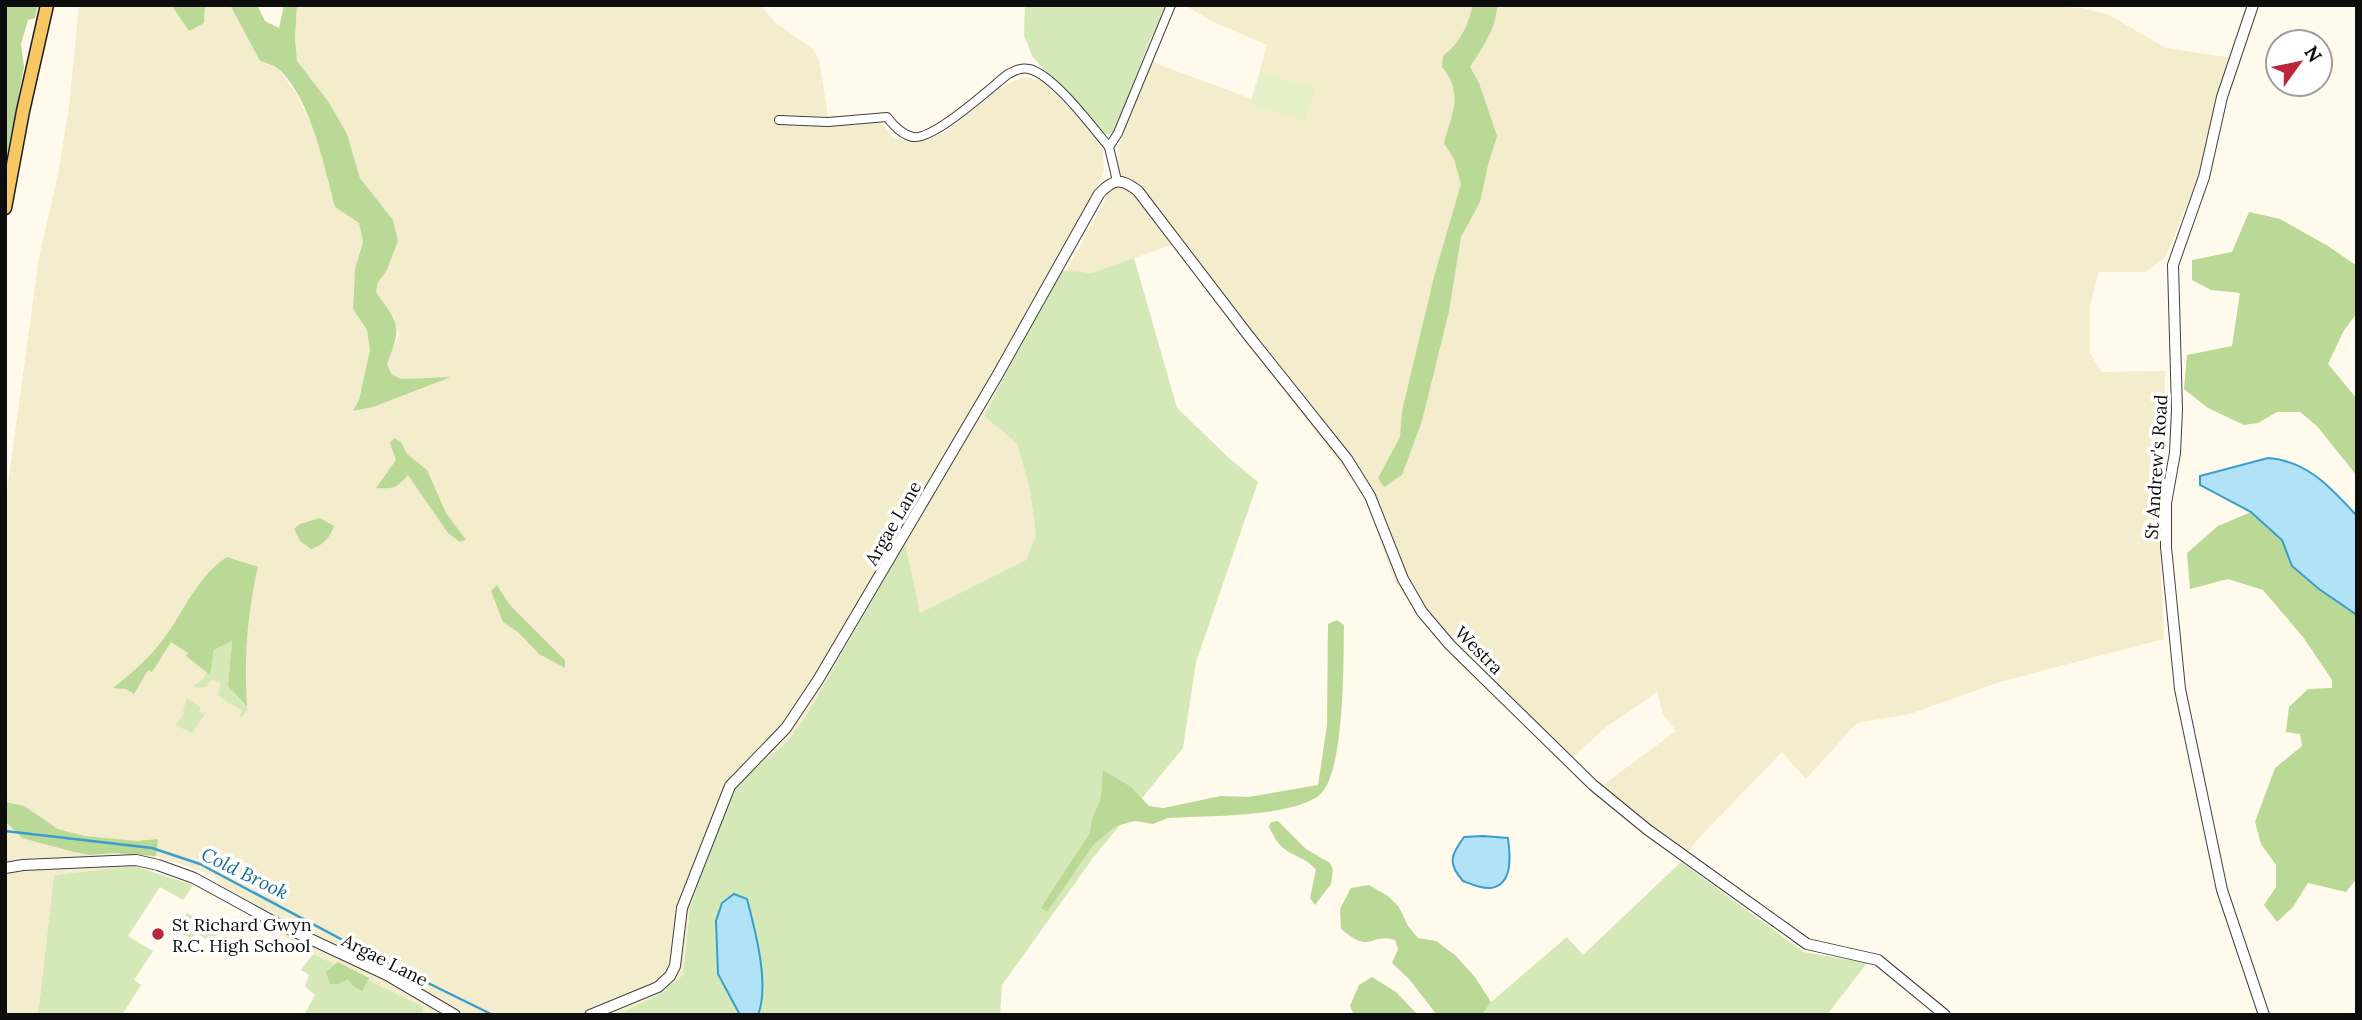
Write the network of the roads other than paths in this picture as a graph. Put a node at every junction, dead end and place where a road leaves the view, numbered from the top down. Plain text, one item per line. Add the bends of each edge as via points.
1 (47, 5) edge
2 (1171, 5) edge
3 (2253, 5) edge
4 (779, 120) dead end
5 (1109, 147) junction
6 (1117, 181) junction
7 (5, 208) edge
8 (5, 862) edge
9 (23, 864) junction
10 (5, 868) edge
11 (455, 1015) edge
12 (590, 1015) edge
13 (1945, 1015) edge
14 (2264, 1015) edge

1 - 7 main road
2 - 5 street
3 - 14 street, St Andrew's Road via 2222,97 2204,177 2173,265 2177,410 2166,536 2179,689 2222,890
4 - 5 street via 887,117 914,137 931,133 1020,68 1032,69 1051,82
5 - 6 street
6 - 12 street, Argae Lane via 1099,194 998,376 818,680 786,728 730,786 682,908 670,976 658,987
6 - 13 street, Westra via 1138,191 1347,459 1370,496 1407,585 1422,612 1450,645 1593,785 1648,830 1807,944 1878,960
8 - 9 street, Argae Lane
9 - 10 street, Argae Lane
9 - 11 street, Argae Lane via 136,860 158,865 194,878 387,975

